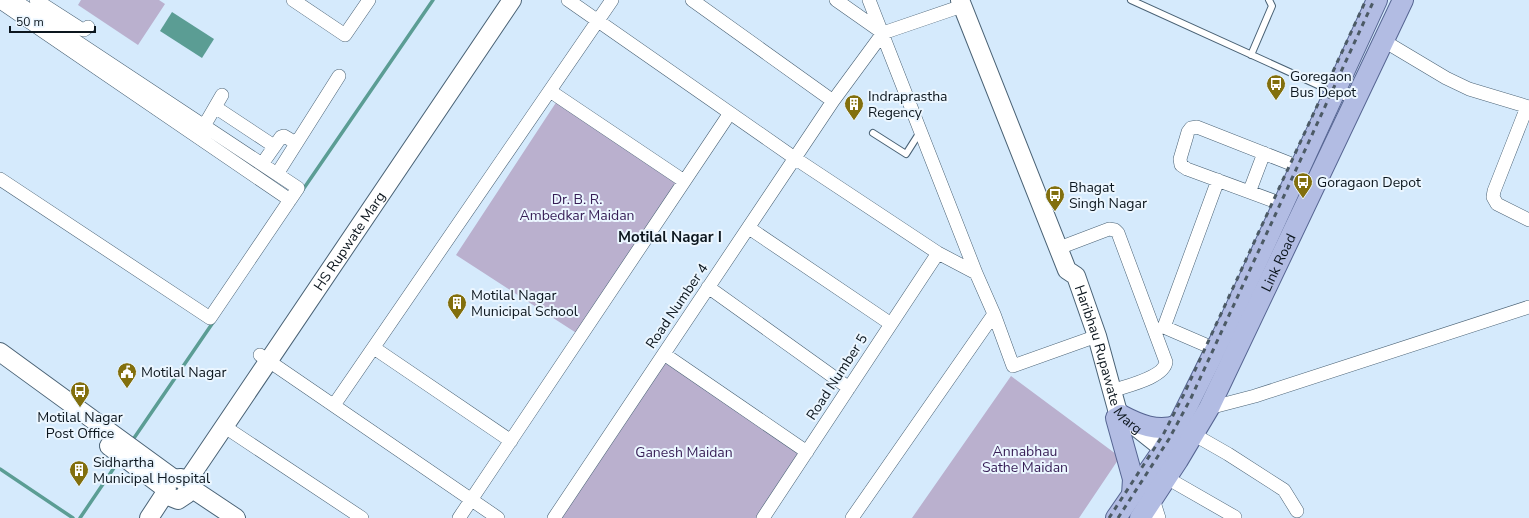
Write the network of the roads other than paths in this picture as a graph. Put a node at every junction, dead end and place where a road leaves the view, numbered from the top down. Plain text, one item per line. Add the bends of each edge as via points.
1 (36, 0) edge
2 (293, 0) edge
3 (369, 0) edge
4 (497, 0) edge
5 (512, 0) edge
6 (568, 0) edge
7 (612, 0) edge
8 (692, 0) edge
9 (836, 0) edge
10 (868, 0) edge
11 (1131, 0) edge
12 (1269, 0) edge
13 (1377, 0) edge
14 (1403, 0) edge
15 (14, 3) edge
16 (961, 3) edge
17 (598, 21) junction
18 (88, 27) dead end
19 (883, 33) junction
20 (1384, 41) junction
21 (475, 44) junction
22 (1251, 55) junction
23 (338, 76) dead end
24 (550, 91) junction
25 (1334, 92) junction
26 (222, 95) dead end
27 (833, 101) junction
28 (1354, 102) junction
29 (162, 105) junction
30 (215, 107) junction
31 (1528, 107) edge
32 (730, 113) junction
33 (1526, 121) edge
34 (204, 126) junction
35 (921, 131) junction
36 (873, 133) dead end
37 (296, 143) junction
38 (274, 146) junction
39 (246, 153) junction
40 (1264, 153) junction
41 (796, 159) junction
42 (238, 164) junction
43 (262, 164) junction
44 (1299, 167) junction
45 (277, 174) junction
46 (0, 179) edge
47 (1218, 180) junction
48 (684, 181) junction
49 (1250, 190) junction
50 (290, 200) junction
51 (1283, 202) junction
52 (1304, 208) junction
53 (1529, 220) edge
54 (749, 228) junction
55 (1059, 248) junction
56 (938, 253) junction
57 (976, 274) junction
58 (708, 287) junction
59 (1529, 307) edge
60 (994, 314) junction
61 (1239, 323) junction
62 (891, 324) junction
63 (1159, 328) junction
64 (1093, 338) junction
65 (374, 348) junction
66 (1215, 349) junction
67 (0, 352) edge
68 (664, 354) junction
69 (265, 358) junction
70 (0, 366) edge
71 (848, 388) junction
72 (1112, 391) junction
73 (62, 404) junction
74 (334, 405) junction
75 (1209, 408) junction
76 (1118, 416) junction
77 (1186, 429) junction
78 (216, 433) junction
79 (511, 441) junction
80 (806, 452) junction
81 (1168, 462) junction
82 (177, 487) junction
83 (1132, 495) junction
84 (1153, 499) junction
85 (472, 500) junction
86 (1297, 511) dead end
87 (218, 512) edge
88 (1235, 517) dead end
89 (149, 518) edge
90 (162, 518) edge
91 (236, 518) edge
92 (362, 518) edge
93 (459, 518) edge
94 (498, 518) edge
95 (554, 518) edge
96 (763, 518) edge
97 (852, 518) edge
98 (1116, 518) edge
99 (1140, 518) edge
100 (1159, 518) edge

1 - 18 street via 80,29
2 - 3 street via 345,35
4 - 21 street
5 - 21 street, HS Rupwate Marg
6 - 17 street
7 - 17 street
8 - 27 street
9 - 19 street
10 - 19 street
11 - 22 lane
12 - 22 lane via 1272,6
13 - 25 main road, Link Road
14 - 20 main road, Link Road
15 - 29 street
16 - 19 street
16 - 55 street, Haribhau Rupawate Marg
17 - 24 street
17 - 32 street
19 - 27 street, Road Number 4
19 - 35 street
20 - 28 main road, Link Road
20 - 31 street via 1469,89
21 - 69 street, HS Rupwate Marg
22 - 25 lane
23 - 37 street
24 - 48 street
24 - 65 street
25 - 28 lane
25 - 44 main road, Link Road
26 - 30 street
27 - 41 street, Road Number 4
28 - 52 main road, Link Road
29 - 34 street
29 - 42 street
30 - 34 street
30 - 38 street
31 - 33 street
32 - 41 street
32 - 48 street
33 - 53 street via 1493,197 1497,204
34 - 39 street
35 - 36 lane via 906,154
35 - 57 street
37 - 38 street via 284,136
37 - 45 street
38 - 43 street
39 - 42 street
39 - 43 street
40 - 44 street
40 - 47 street via 1196,127 1191,128 1180,159 1181,165
40 - 49 street
41 - 54 street, Road Number 4
41 - 56 street
42 - 50 street
43 - 45 street
44 - 51 main road, Link Road
45 - 50 street via 298,188
46 - 50 street via 210,318
47 - 49 street
47 - 63 street
48 - 79 street
49 - 51 street
51 - 52 main road
51 - 61 main road, Link Road
52 - 61 main road, Link Road
54 - 58 street, Road Number 4
54 - 62 street
55 - 63 street via 1109,229 1115,230
55 - 64 street, Haribhau Rupawate Marg via 1067,270 1076,276
56 - 57 street
56 - 62 street, Road Number 5
57 - 60 street
58 - 68 street, Road Number 4
58 - 71 street
59 - 75 street via 1255,396
60 - 64 street via 1013,366
60 - 97 street
61 - 66 main road, Link Road
61 - 75 main road, Link Road
62 - 71 street, Road Number 5
63 - 66 street
63 - 72 street via 1165,366 1158,374
64 - 72 street, Haribhau Rupawate Marg
64 - 76 street via 1112,411
65 - 74 street
65 - 79 street
66 - 77 main road, Link Road
67 - 73 street
68 - 80 street
68 - 95 street, Road Number 4
69 - 74 street
69 - 78 street, HS Rupwate Marg
70 - 73 street
71 - 80 street, Road Number 5
72 - 76 street, Haribhau Rupawate Marg
73 - 82 street
74 - 85 street
75 - 77 main road, Link Road
76 - 77 main road via 1162,429
76 - 81 street
76 - 83 main road via 1133,479
77 - 81 main road
77 - 86 street via 1284,490
78 - 82 street, HS Rupwate Marg
78 - 92 street
79 - 85 street
80 - 96 street, Road Number 5
81 - 83 main road
81 - 84 main road
81 - 88 street
82 - 87 street
82 - 89 street
82 - 90 street
83 - 98 main road
84 - 99 main road
84 - 100 street
85 - 93 street
85 - 94 street
87 - 91 street

